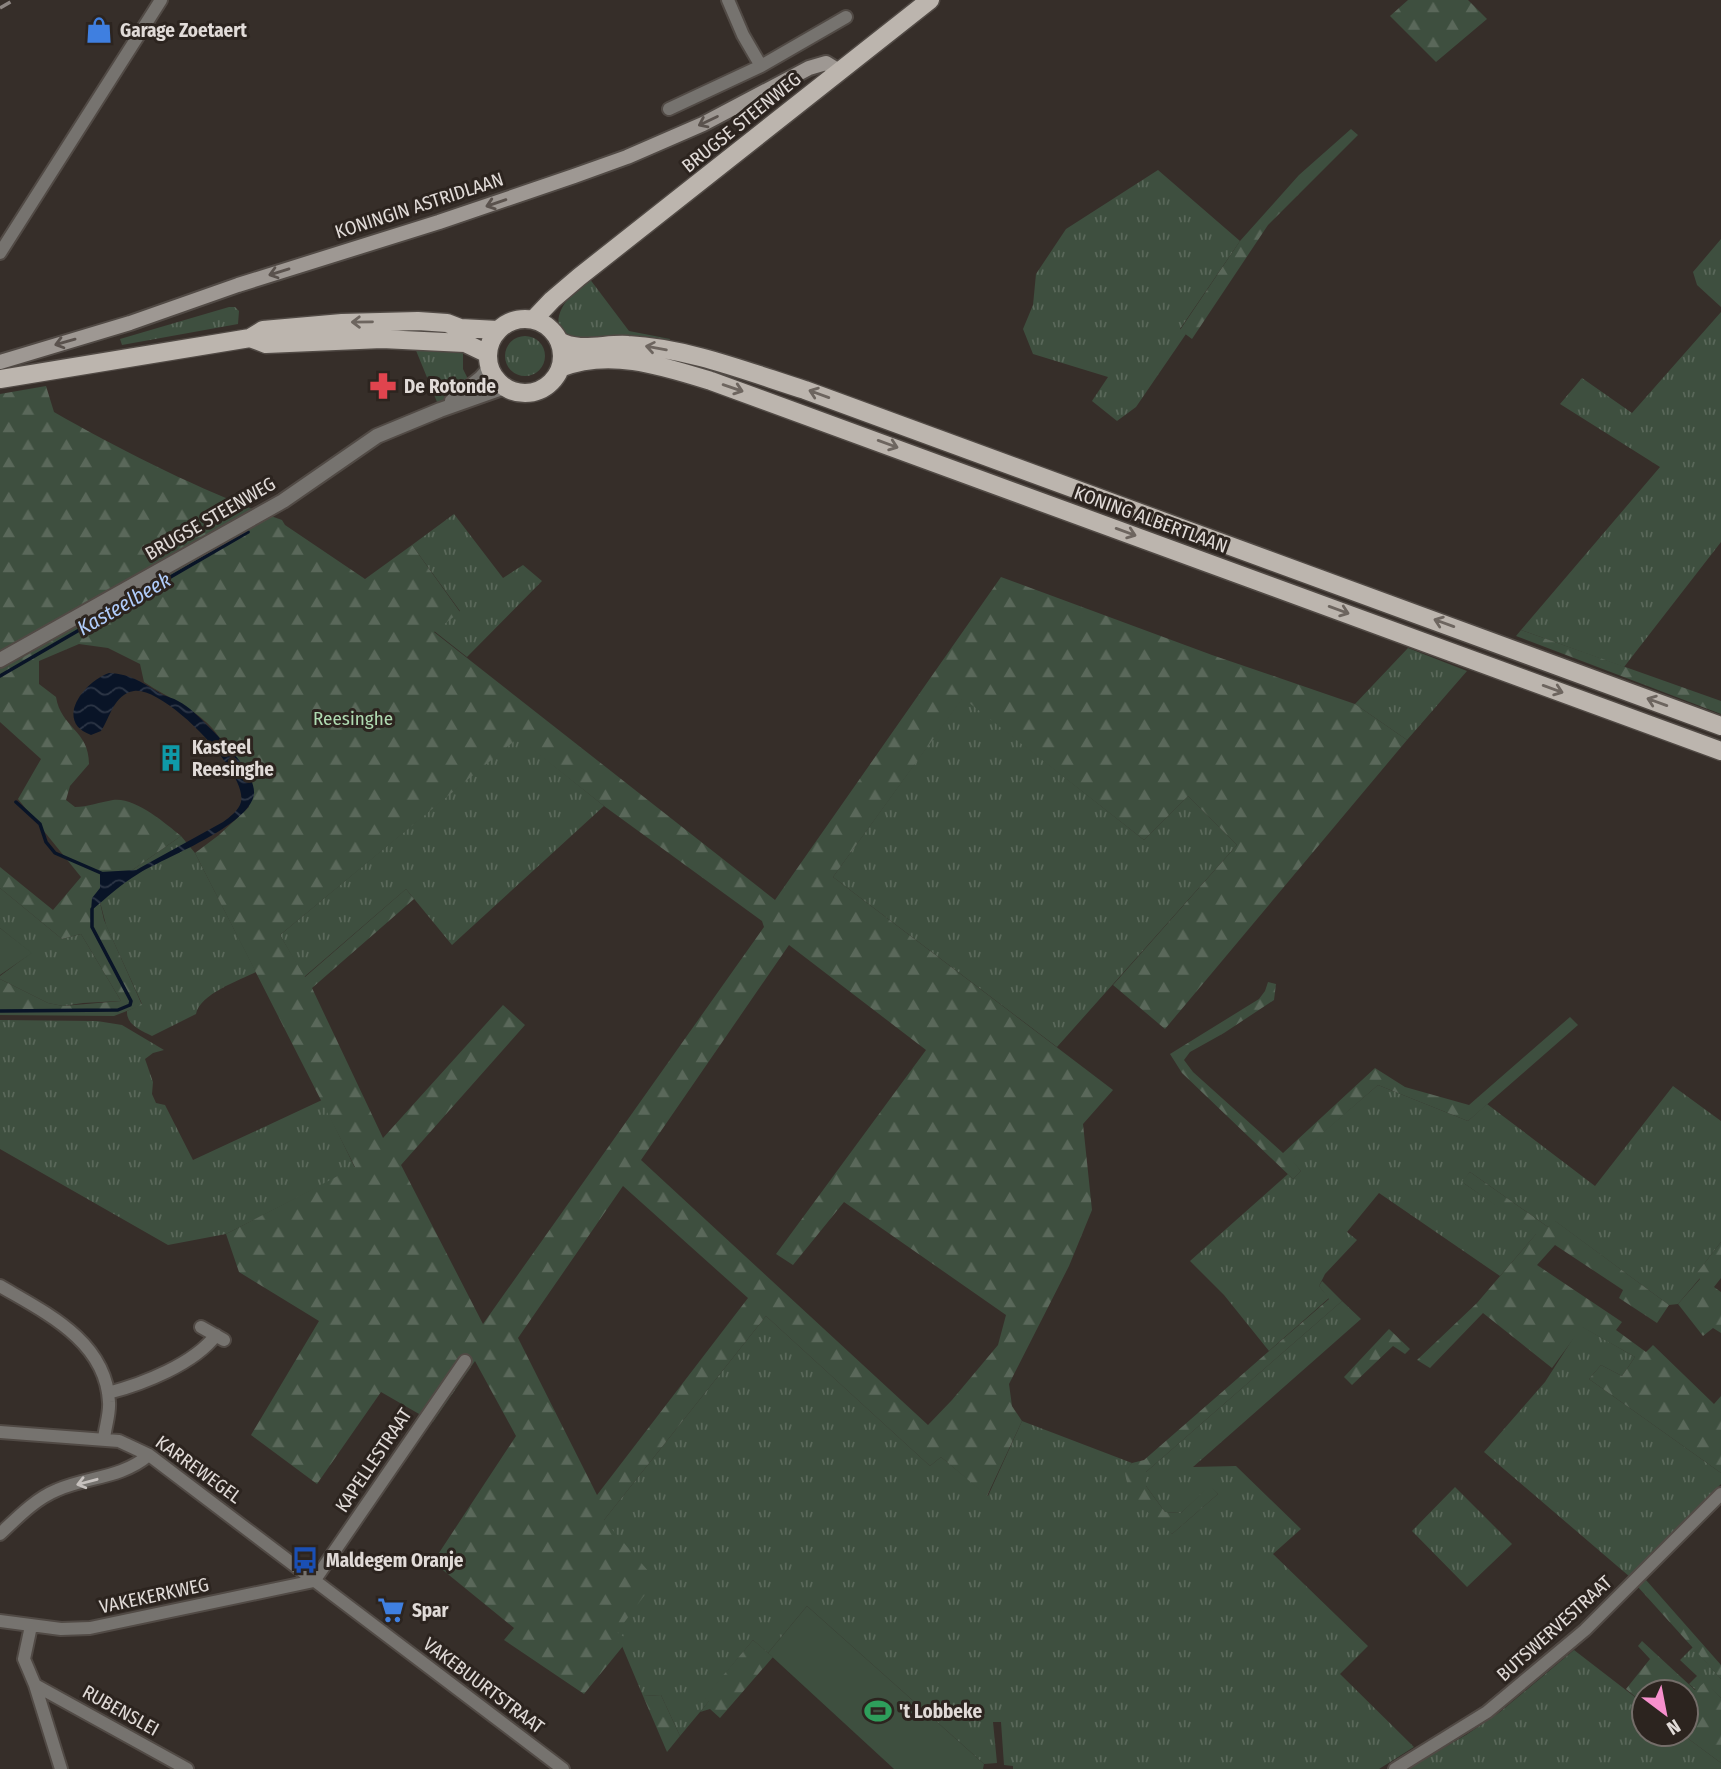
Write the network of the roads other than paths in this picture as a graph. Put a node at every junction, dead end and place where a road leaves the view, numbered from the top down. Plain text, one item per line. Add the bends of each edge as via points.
1 (160, 0) edge
2 (728, 0) edge
3 (930, 0) edge
4 (846, 17) dead end
5 (761, 66) junction
6 (839, 71) junction
7 (669, 109) dead end
8 (0, 253) edge
9 (579, 277) junction
10 (533, 320) junction
11 (498, 330) junction
12 (555, 335) junction
13 (250, 338) junction
14 (489, 361) junction
15 (0, 362) edge
16 (560, 368) junction
17 (0, 379) edge
18 (505, 387) junction
19 (439, 410) junction
20 (0, 660) edge
21 (1721, 726) edge
22 (1721, 751) edge
23 (0, 1286) edge
24 (201, 1327) dead end
25 (464, 1361) dead end
26 (108, 1392) junction
27 (0, 1432) edge
28 (104, 1439) junction
29 (149, 1455) junction
30 (1721, 1494) edge
31 (0, 1534) edge
32 (314, 1581) junction
33 (0, 1621) edge
34 (31, 1626) junction
35 (35, 1685) junction
36 (61, 1769) edge
37 (187, 1769) edge
38 (563, 1769) edge
39 (1395, 1769) edge

1 - 8 street
2 - 5 street
3 - 6 main road, BRUGSE STEENWEG
4 - 5 street
5 - 7 street
6 - 9 main road, BRUGSE STEENWEG
6 -> 15 main road, KONINGIN ASTRIDLAAN via 826,63 809,68 703,124 575,176
9 - 10 main road, BRUGSE STEENWEG
9 - 12 main road, BRUGSE STEENWEG via 557,308
10 - 11 main road via 516,320
10 - 12 main road
11 -> 13 main road via 418,321 342,323 263,330
11 - 14 main road, BRUGSE STEENWEG via 489,346
12 - 16 main road, BRUGSE STEENWEG
21 -> 12 main road, KONING ALBERTLAAN via 805,390 661,349 628,344 573,346
13 - 14 main road via 265,344 382,339 465,343 475,346
13 - 17 main road
14 - 18 main road
14 - 19 street, BRUGSE STEENWEG via 474,384
16 - 18 main road, BRUGSE STEENWEG via 550,384 533,393
16 -> 22 main road, KONING ALBERTLAAN via 580,362 630,360 711,381
18 - 19 street, BRUGSE STEENWEG
19 - 20 street, BRUGSE STEENWEG via 377,436 283,501
23 - 26 street via 75,1333 101,1370
24 - 26 street via 220,1337 188,1360 125,1389
25 - 32 street, KAPELLESTRAAT
26 - 28 street
27 - 28 street, KARREWEGEL
28 - 29 street, KARREWEGEL
29 -> 31 street via 127,1471 56,1490
29 - 32 street, KARREWEGEL
30 - 39 street, BUTSWERVESTRAAT via 1585,1630 1487,1712
32 - 34 street, VAKEKERKWEG via 90,1628
32 - 38 street, VAKEBUURTSTRAAT
33 - 34 street, VAKEKERKWEG
34 - 35 street via 24,1659
35 - 36 street
35 - 37 street, RUBENSLEI

